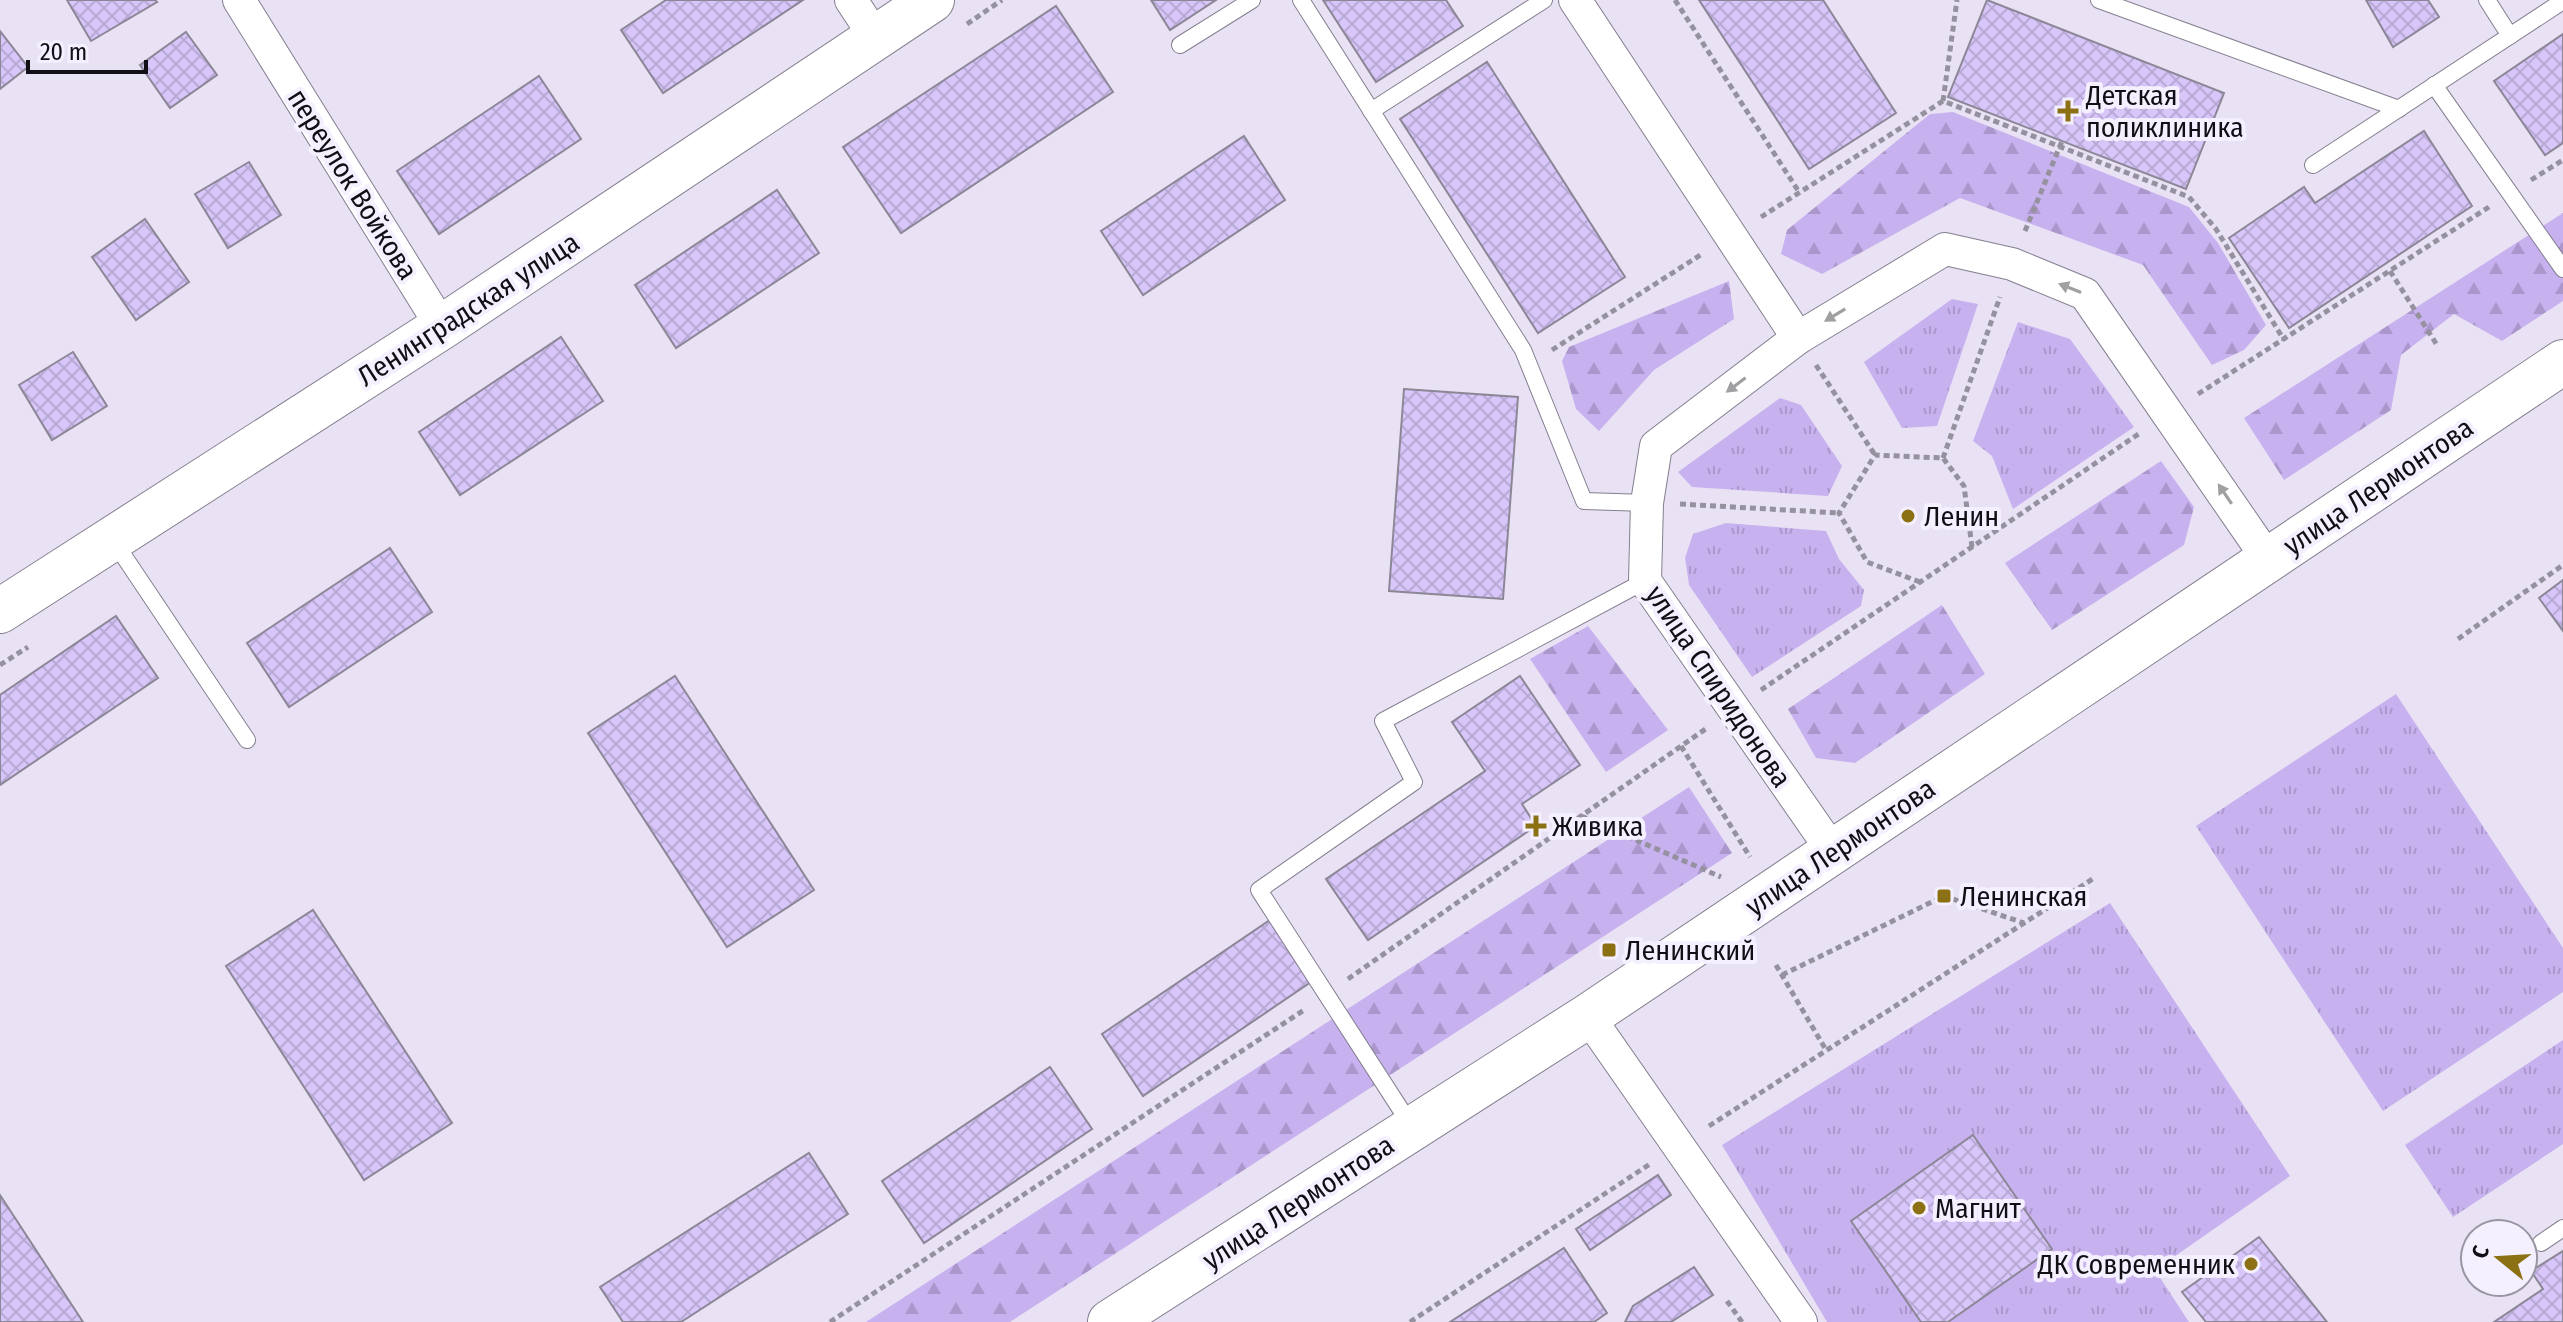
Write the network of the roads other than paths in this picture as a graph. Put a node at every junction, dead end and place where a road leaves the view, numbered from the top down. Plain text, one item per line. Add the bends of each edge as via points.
1 (239, 0) edge
2 (851, 0) edge
3 (932, 0) edge
4 (1252, 0) edge
5 (1301, 0) edge
6 (1544, 0) edge
7 (1575, 0) edge
8 (2099, 0) edge
9 (2487, 0) edge
10 (2563, 1) edge
11 (2510, 36) junction
12 (876, 38) junction
13 (1180, 45) dead end
14 (2434, 85) junction
15 (2399, 109) junction
16 (1371, 111) junction
17 (2313, 165) dead end
18 (2563, 269) edge
19 (442, 327) junction
20 (1798, 338) junction
21 (2563, 362) edge
22 (1647, 503) junction
23 (113, 539) junction
24 (2268, 559) junction
25 (1645, 581) junction
26 (0, 611) edge
27 (247, 740) dead end
28 (1834, 853) junction
29 (1588, 1016) junction
30 (1413, 1128) junction
31 (2563, 1228) edge
32 (2541, 1243) dead end
33 (1110, 1322) edge
34 (1801, 1322) edge

1 - 19 street, переулок Войкова
2 - 12 street
3 - 12 main road, Ленинградская улица
4 - 13 lane
5 - 16 lane
6 - 16 lane
7 - 20 street
8 - 15 lane
9 - 11 lane
10 - 11 lane
11 - 14 lane
12 - 19 main road, Ленинградская улица
14 - 15 lane
14 - 18 lane
15 - 17 lane
16 - 22 lane via 1529,364 1584,501
19 - 23 main road, Ленинградская улица
20 -> 22 street, улица Спиридонова via 1656,446
24 -> 20 street, улица Спиридонова via 2085,294 2012,264 1945,249
21 - 24 main road, улица Лермонтова
22 - 25 street, улица Спиридонова
23 - 26 main road, Ленинградская улица
23 - 27 lane
24 - 28 main road, улица Лермонтова
25 - 28 street, улица Спиридонова
25 - 30 lane via 1383,721 1414,782 1259,890
28 - 29 main road, улица Лермонтова
29 - 30 main road, улица Лермонтова
29 - 34 street
30 - 33 main road, улица Лермонтова
31 - 32 lane

